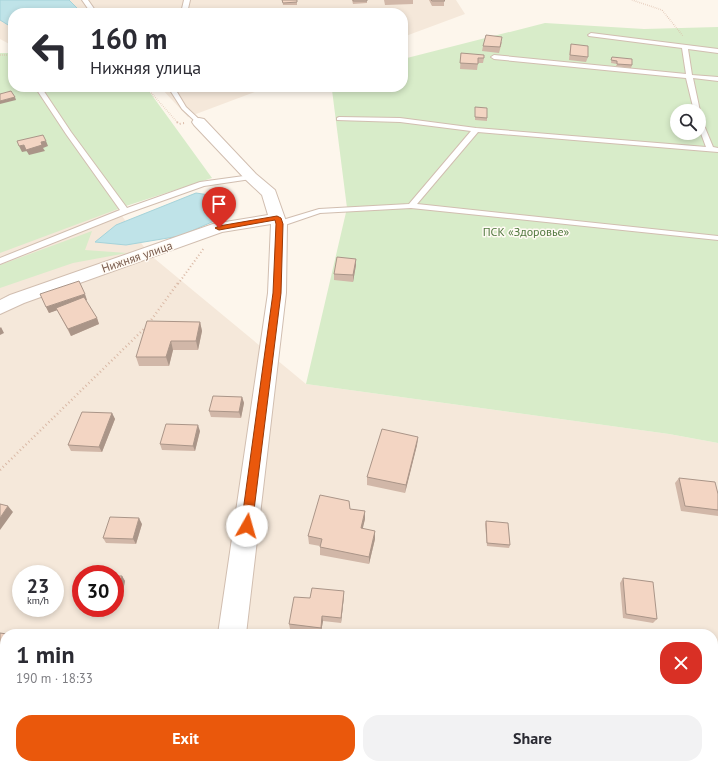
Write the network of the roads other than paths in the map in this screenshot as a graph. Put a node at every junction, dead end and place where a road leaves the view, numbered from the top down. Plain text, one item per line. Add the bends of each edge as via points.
1 (591, 35) dead end
2 (685, 48) junction
3 (718, 51) edge
4 (494, 57) dead end
5 (689, 76) junction
6 (718, 79) edge
7 (41, 92) edge
8 (173, 92) edge
9 (695, 104) edge
10 (339, 119) dead end
11 (199, 122) joint
12 (476, 130) junction
13 (706, 138) edge
14 (710, 149) junction
15 (718, 150) edge
16 (251, 177) junction
17 (411, 206) junction
18 (126, 211) junction
19 (278, 221) junction
20 (718, 238) edge
21 (0, 261) edge
22 (0, 308) edge
23 (233, 629) edge

1 - 2 lane
2 - 3 lane
2 - 5 lane
4 - 5 lane
5 - 6 lane
5 - 9 lane
7 - 18 lane via 68,133
8 - 11 lane via 184,108
10 - 12 lane via 400,120
11 - 16 street
12 - 14 lane
12 - 17 lane
13 - 14 lane
14 - 15 lane
16 - 18 lane via 203,184
16 - 19 street via 269,193
17 - 19 lane via 371,206 319,211
17 - 20 lane
18 - 21 lane
19 - 22 street, Нижняя улица via 219,228 17,299
19 - 23 street via 277,293

